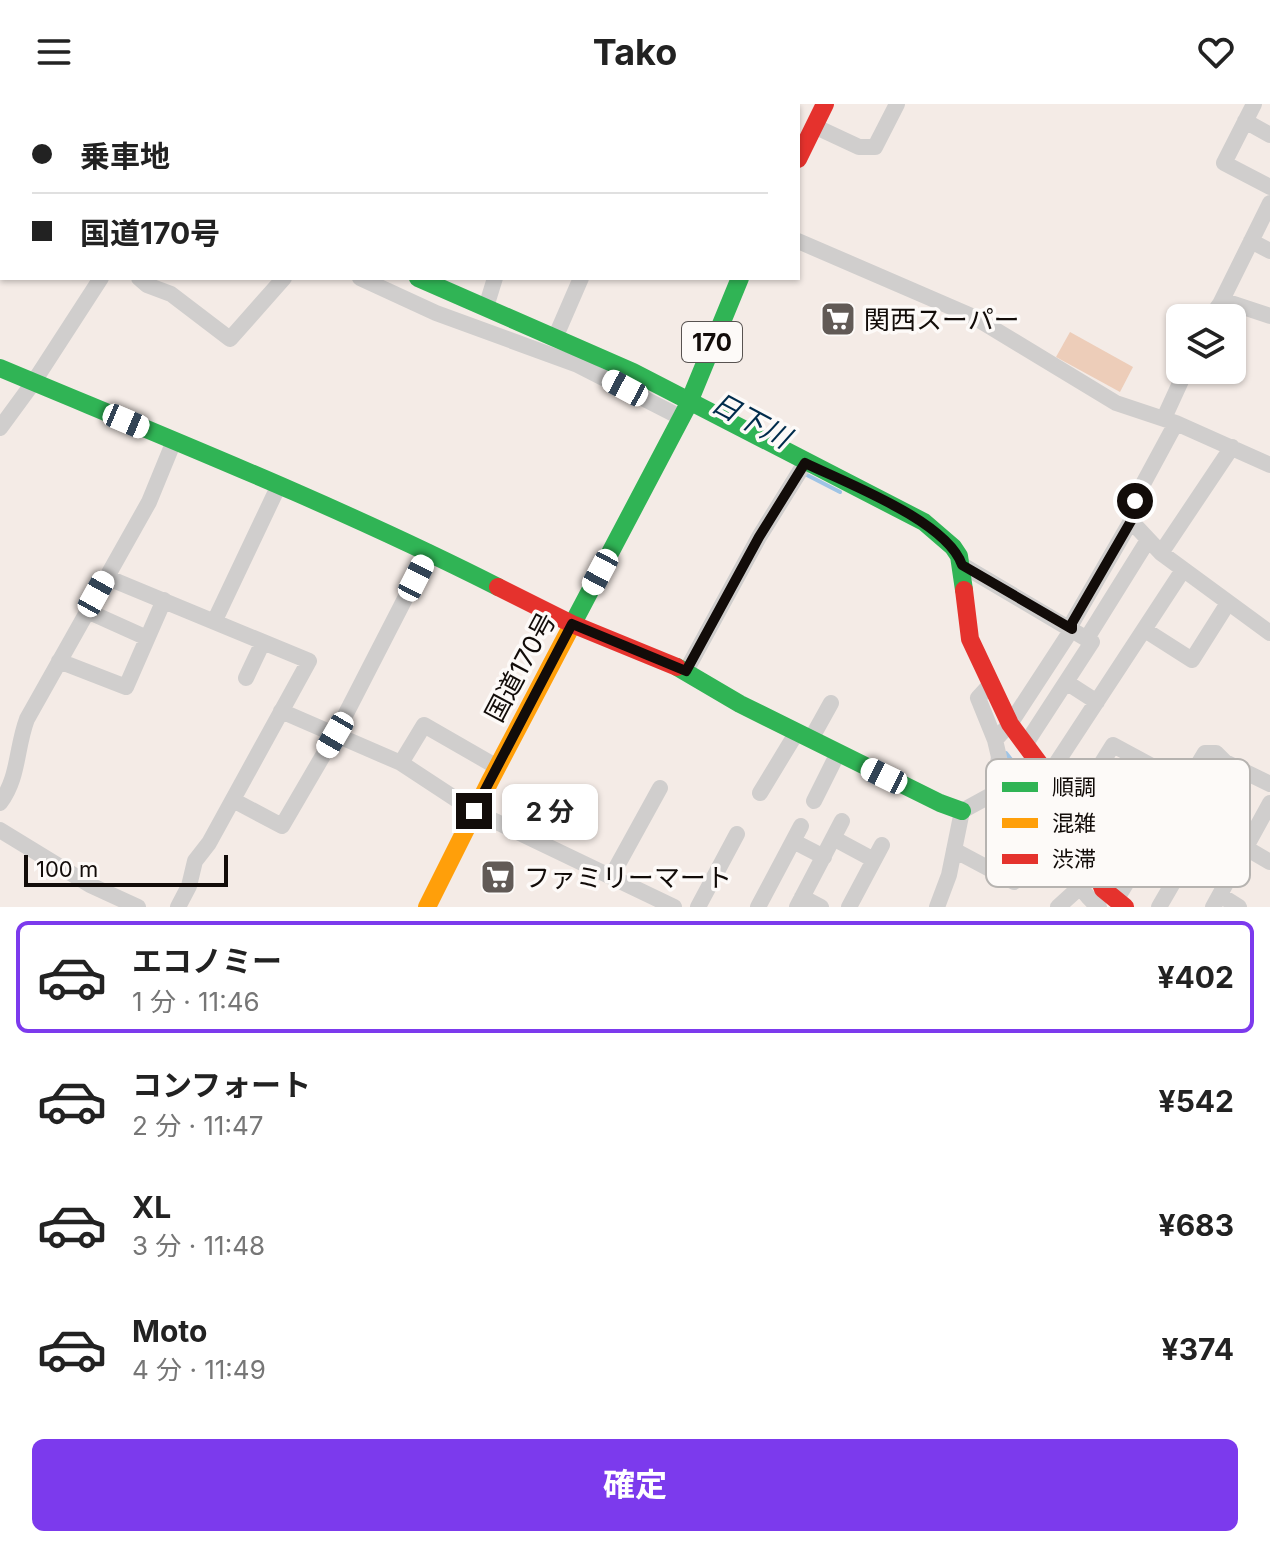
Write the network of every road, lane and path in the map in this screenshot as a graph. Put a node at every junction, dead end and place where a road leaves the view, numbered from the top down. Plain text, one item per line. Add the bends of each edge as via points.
1 (825, 104) edge
2 (897, 104) edge
3 (1254, 104) edge
4 (1245, 121) junction
5 (814, 126) junction
6 (1270, 135) edge
7 (800, 155) edge
8 (1270, 187) edge
9 (1270, 203) edge
10 (1251, 241) junction
11 (800, 242) edge
12 (1270, 251) edge
13 (100, 280) edge
14 (141, 280) edge
15 (282, 280) edge
16 (364, 280) edge
17 (422, 280) edge
18 (495, 280) edge
19 (580, 280) edge
20 (739, 280) edge
21 (1222, 300) junction
22 (1219, 304) edge
23 (1270, 316) edge
24 (507, 328) junction
25 (555, 338) junction
26 (0, 368) edge
27 (33, 383) junction
28 (1182, 384) edge
29 (686, 410) junction
30 (1170, 420) junction
31 (0, 428) edge
32 (174, 441) junction
33 (1232, 447) junction
34 (1270, 465) edge
35 (801, 468) junction
36 (279, 485) junction
37 (1131, 521) junction
38 (1148, 540) junction
39 (429, 552) junction
40 (1161, 553) junction
41 (962, 565) junction
42 (1183, 570) junction
43 (106, 577) junction
44 (164, 600) junction
45 (1228, 603) junction
46 (87, 611) junction
47 (215, 620) junction
48 (572, 624) junction
49 (1072, 629) junction
50 (1145, 630) junction
51 (1270, 633) edge
52 (147, 638) junction
53 (1087, 638) junction
54 (263, 642) junction
55 (59, 661) junction
56 (686, 671) junction
57 (246, 678) dead end
58 (1066, 682) junction
59 (1097, 702) junction
60 (831, 703) dead end
61 (281, 711) junction
62 (1001, 734) junction
63 (335, 735) junction
64 (804, 736) junction
65 (1025, 745) junction
66 (838, 753) junction
67 (999, 759) edge
68 (1035, 759) edge
69 (1059, 759) edge
70 (1104, 759) edge
71 (1139, 759) edge
72 (1201, 759) edge
73 (1222, 759) edge
74 (401, 763) junction
75 (497, 767) junction
76 (1250, 774) edge
77 (6, 779) edge
78 (1270, 784) edge
79 (660, 788) dead end
80 (760, 793) dead end
81 (986, 798) edge
82 (233, 800) junction
83 (814, 801) dead end
84 (0, 803) edge
85 (1270, 803) edge
86 (474, 811) junction
87 (962, 811) junction
88 (842, 821) dead end
89 (0, 830) edge
90 (737, 834) dead end
91 (833, 838) junction
92 (1250, 840) edge
93 (954, 850) junction
94 (1250, 850) edge
95 (824, 857) junction
96 (1270, 862) edge
97 (986, 867) edge
98 (611, 877) junction
99 (1080, 887) joint
100 (1102, 887) edge
101 (1124, 887) edge
102 (1171, 887) edge
103 (1216, 901) edge
104 (800, 902) edge
105 (128, 905) edge
106 (1113, 905) edge
107 (669, 906) edge
108 (178, 907) edge
109 (427, 907) edge
110 (698, 907) edge
111 (758, 907) edge
112 (821, 907) edge
113 (849, 907) edge
114 (937, 907) edge
115 (1058, 907) edge
116 (1159, 907) edge
117 (1239, 907) edge

1 - 5 main road
2 - 5 street via 875,147 859,147
3 - 4 street
4 - 6 street
4 - 8 street via 1224,163
5 - 7 main road
9 - 10 street
10 - 12 street
10 - 21 street
11 - 30 street via 974,317 1116,403
13 - 27 street
14 - 15 street via 171,294 230,339
16 - 24 street via 436,313
17 - 24 main road
18 - 24 street
19 - 25 street
20 - 29 main road, 国道170号 / 170
21 - 22 street
21 - 23 street
24 - 25 main road
24 - 29 street via 602,376
25 - 29 main road via 633,372
26 - 27 main road
27 - 31 street
27 - 32 main road
28 - 30 street
29 - 35 main road
29 - 48 main road, 国道170号 / 170
30 - 33 street
30 - 37 street
32 - 36 main road
32 - 43 street via 149,502
33 - 34 street
33 - 40 street
35 - 41 main road via 924,522 953,547
35 - 56 street
36 - 39 main road
36 - 47 street
37 - 38 street
37 - 49 street
38 - 40 street
38 - 53 street
39 - 48 main road
39 - 63 street
40 - 42 street
41 - 49 street
41 - 62 main road via 970,639
42 - 45 street
42 - 50 street
43 - 44 street
43 - 46 street
44 - 47 street
44 - 52 street
45 - 50 street via 1192,660
45 - 51 street
46 - 52 street
46 - 55 street
47 - 54 street
48 - 56 main road
48 - 75 main road, 国道170号 / 170
49 - 53 street
49 - 62 street
50 - 59 street
52 - 55 street via 126,687
53 - 58 street via 1092,642
54 - 57 street
54 - 61 street via 309,661
55 - 77 street via 27,719
56 - 64 main road
58 - 59 street
58 - 65 street
59 - 69 street
60 - 64 street
61 - 63 street
61 - 82 street
62 - 65 main road
62 - 67 street
63 - 74 street
63 - 82 street via 282,826
64 - 66 main road
64 - 80 street
65 - 68 main road
66 - 83 street
66 - 87 main road
70 - 71 street via 1113,745
72 - 73 street via 1205,753 1216,753
74 - 75 street via 424,725
74 - 86 street
75 - 86 main road, 国道170号 / 170
76 - 78 street
77 - 84 street
79 - 98 street
81 - 87 street
82 - 108 street via 195,861
85 - 92 street
86 - 98 street
86 - 109 main road, 国道170号 / 170
87 - 93 street
88 - 91 street
89 - 105 street
90 - 110 street
91 - 95 street
91 - 113 street via 878,852
93 - 97 street
93 - 114 street
94 - 96 street
95 - 104 street
95 - 111 street via 797,833
98 - 107 street
99 - 106 street via 1088,899
99 - 115 street
100 - 106 main road
101 - 106 street
102 - 116 street
103 - 117 street
104 - 112 street

